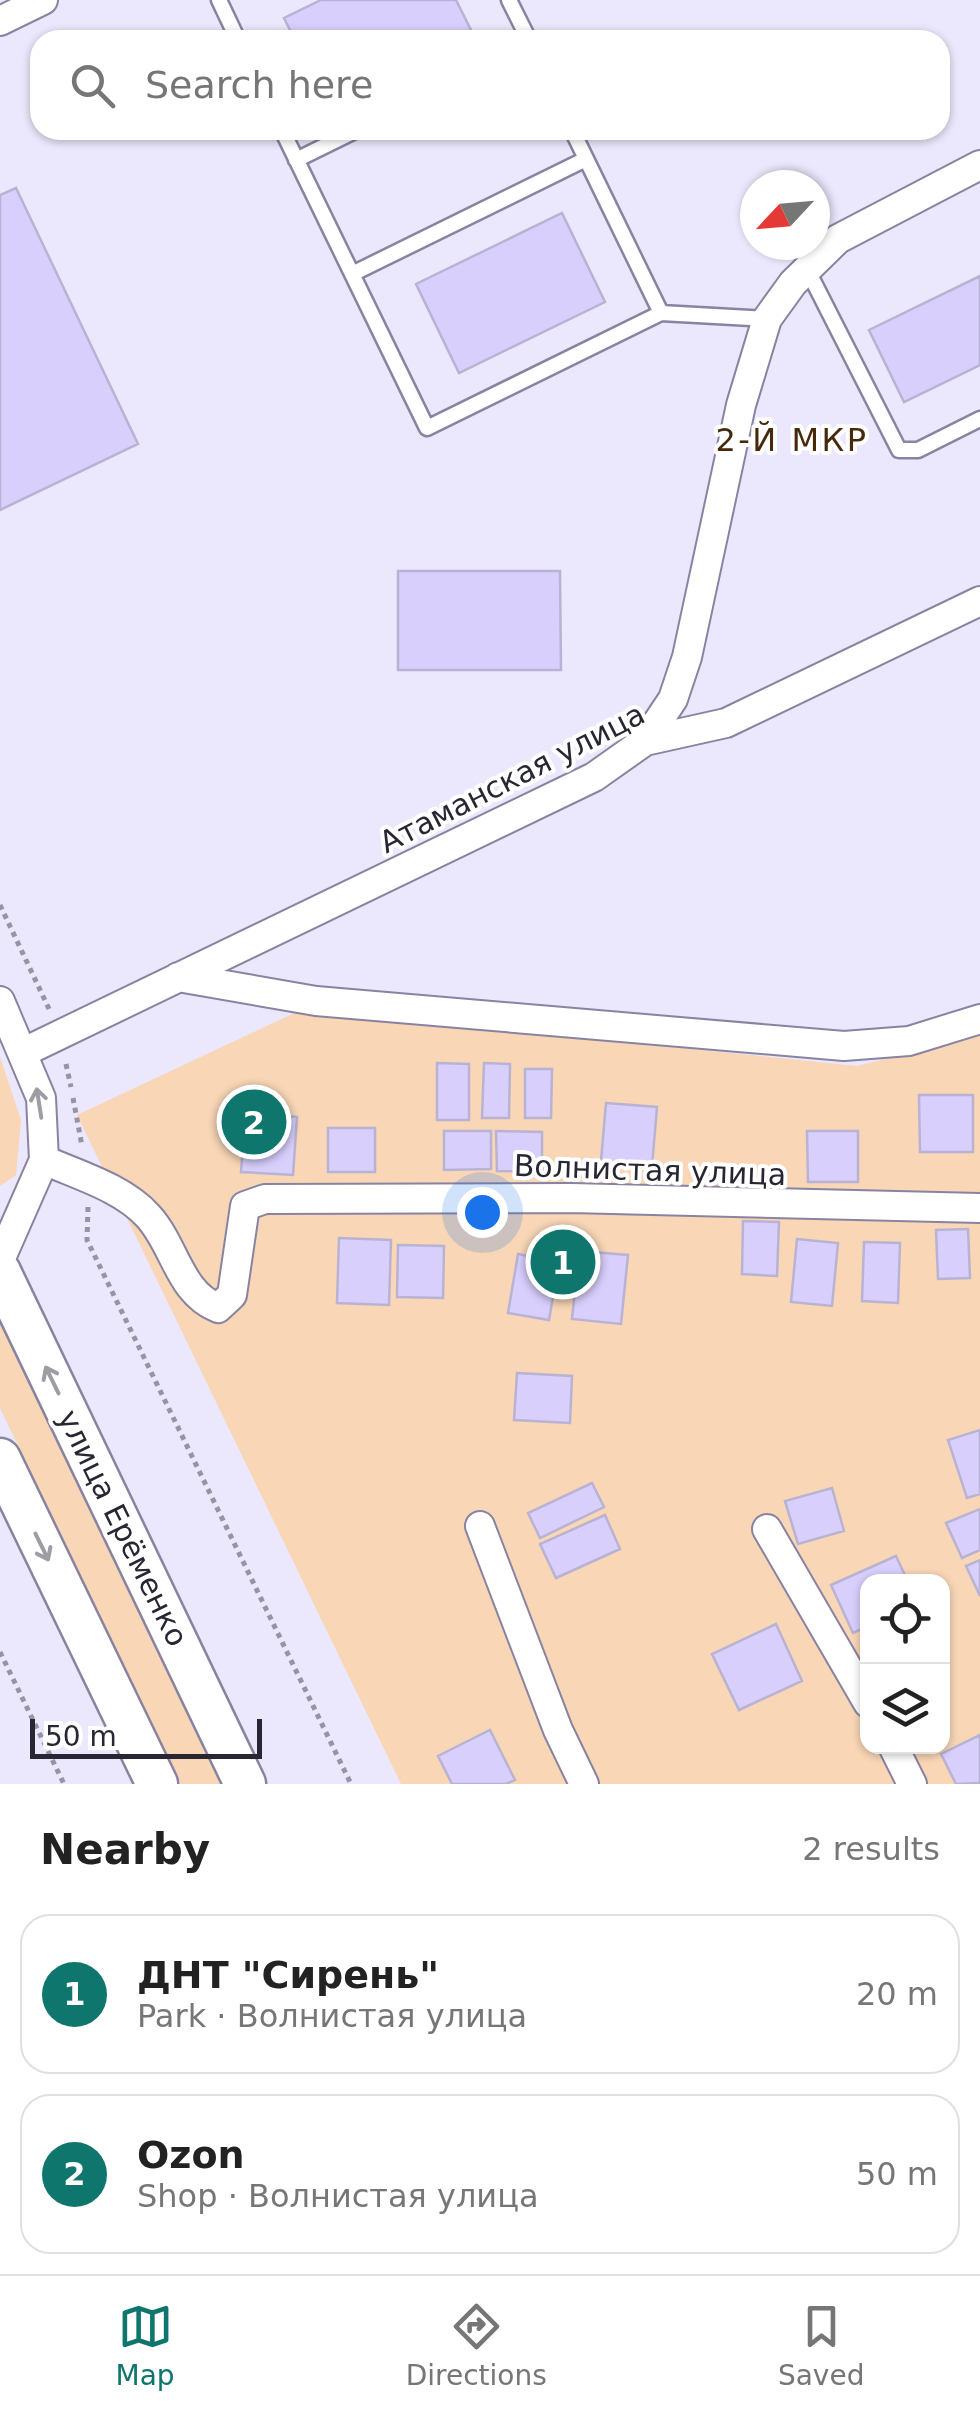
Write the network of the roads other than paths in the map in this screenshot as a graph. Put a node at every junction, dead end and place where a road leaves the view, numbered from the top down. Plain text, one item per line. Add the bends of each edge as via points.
1 (43, 0) edge
2 (219, 0) edge
3 (509, 0) edge
4 (0, 20) edge
5 (233, 30) edge
6 (524, 30) edge
7 (287, 140) edge
8 (337, 140) edge
9 (577, 140) edge
10 (296, 160) junction
11 (586, 160) junction
12 (980, 166) edge
13 (807, 270) junction
14 (352, 274) junction
15 (662, 314) junction
16 (767, 319) junction
17 (980, 419) edge
18 (980, 601) edge
19 (645, 741) junction
20 (178, 977) junction
21 (0, 1001) edge
22 (980, 1019) edge
23 (24, 1052) junction
24 (44, 1160) junction
25 (980, 1208) edge
26 (0, 1260) edge
27 (0, 1272) edge
28 (0, 1459) edge
29 (10, 1504) edge
30 (480, 1526) dead end
31 (767, 1528) dead end
32 (860, 1688) edge
33 (897, 1754) edge
34 (157, 1784) edge
35 (245, 1784) edge
36 (584, 1784) edge
37 (912, 1784) edge

1 - 4 street
2 - 5 lane
3 - 6 lane
7 - 10 lane
8 - 10 lane
9 - 11 lane
10 - 14 lane
11 - 14 lane
11 - 15 lane
12 - 13 street via 852,230
13 - 16 street
13 - 17 lane via 899,450 918,450
14 - 15 lane via 427,428
15 - 16 lane
16 - 19 street via 741,405 687,657 673,698
18 - 19 street, Атаманская улица via 726,723
19 - 20 street, Атаманская улица via 594,777
20 - 22 street via 316,1000 844,1046 909,1040
20 - 23 street, Атаманская улица
21 - 23 street
24 -> 23 street via 41,1098
24 - 25 street, Волнистая улица via 114,1191 148,1216 199,1300 218,1308 232,1296 245,1206 265,1198
24 - 26 street
35 -> 27 street, улица Ерёменко
28 - 29 street
29 -> 34 street
30 - 36 street
31 - 32 street
33 - 37 street

